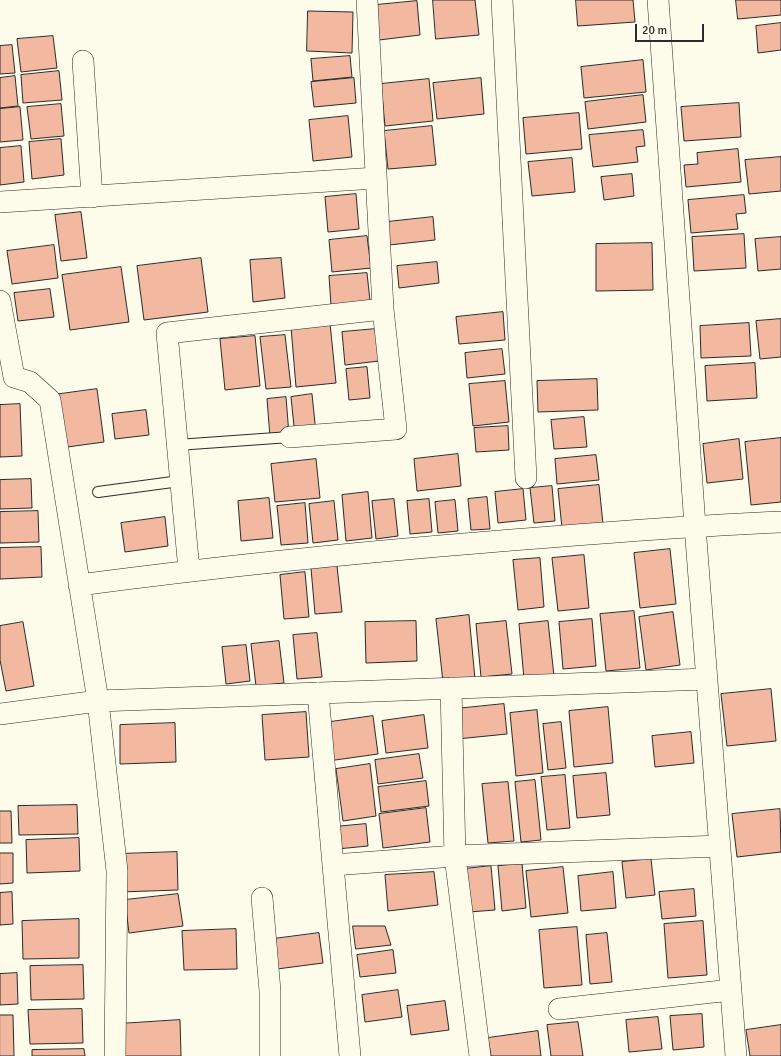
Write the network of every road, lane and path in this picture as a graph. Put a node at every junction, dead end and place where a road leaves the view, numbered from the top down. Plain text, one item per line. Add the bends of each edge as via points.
1 (367, 0) edge
2 (502, 0) edge
3 (658, 0) edge
4 (83, 60) dead end
5 (376, 178) junction
6 (92, 197) junction
7 (0, 202) edge
8 (0, 301) edge
9 (384, 308) junction
10 (7, 378) edge
11 (290, 437) joint
12 (177, 446) junction
13 (526, 478) dead end
14 (180, 481) junction
15 (98, 492) dead end
16 (781, 522) edge
17 (695, 526) junction
18 (189, 570) junction
19 (79, 585) junction
20 (707, 679) junction
21 (451, 688) junction
22 (318, 693) junction
23 (98, 701) junction
24 (0, 714) edge
25 (720, 846) junction
26 (455, 856) junction
27 (333, 865) junction
28 (262, 898) dead end
29 (731, 990) junction
30 (559, 1009) dead end
31 (115, 1056) edge
32 (270, 1056) edge
33 (350, 1056) edge
34 (480, 1056) edge
35 (736, 1056) edge

1 - 5 street
2 - 13 street
3 - 17 street
4 - 6 street
5 - 6 street
5 - 9 street
6 - 7 street
8 - 10 street
9 - 11 street via 396,429
9 - 12 street via 166,333
10 - 19 street via 30,382 50,400
11 - 12 lane
12 - 14 street
14 - 15 lane
14 - 18 street
16 - 17 street
17 - 18 street via 412,548
17 - 20 street
18 - 19 street
19 - 23 street
20 - 21 street
20 - 25 street
21 - 22 street
21 - 26 street
22 - 23 street
22 - 27 street
23 - 24 street
23 - 31 street via 117,871
25 - 26 street
25 - 29 street
26 - 27 street
26 - 34 street
27 - 33 street
28 - 32 street via 270,991
29 - 30 street
29 - 35 street

